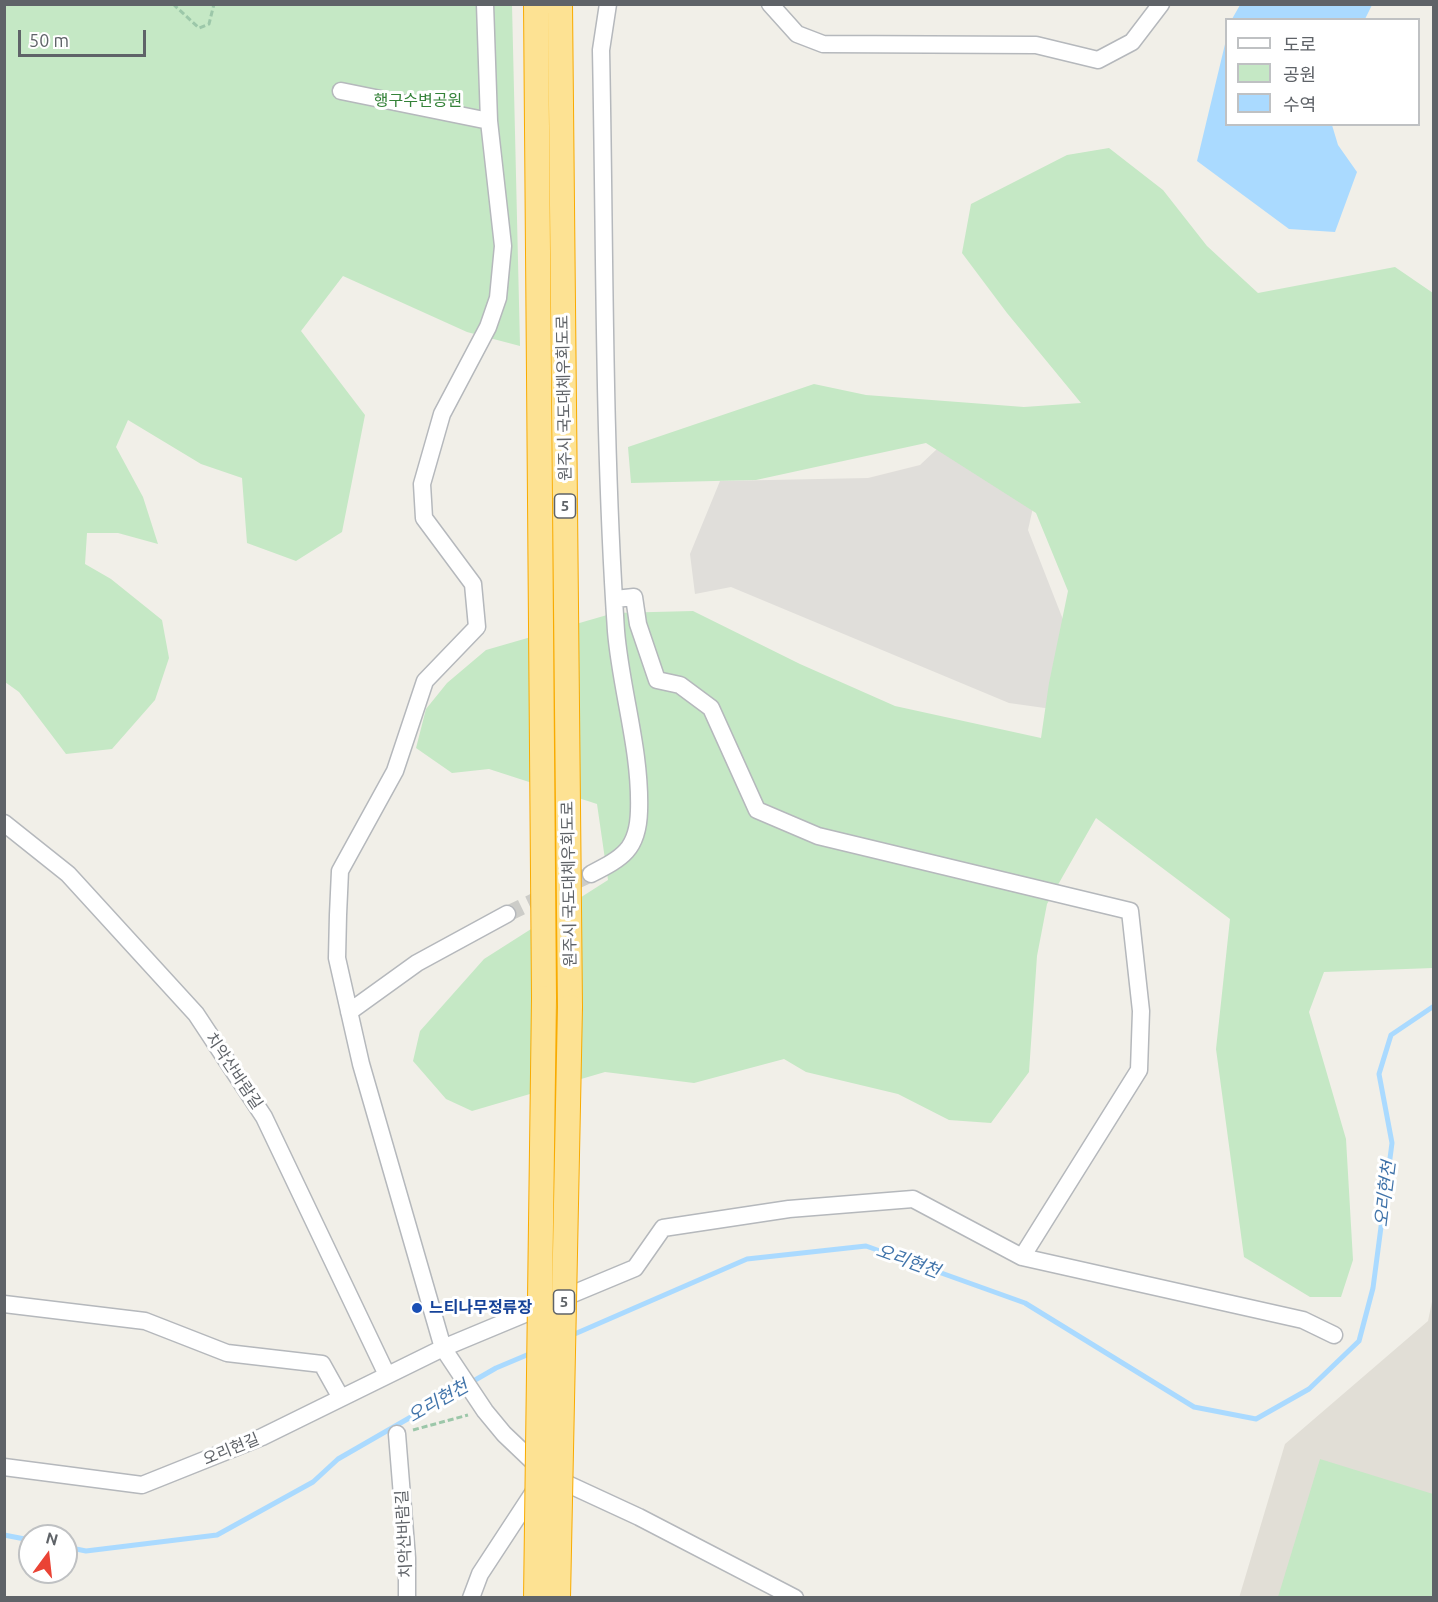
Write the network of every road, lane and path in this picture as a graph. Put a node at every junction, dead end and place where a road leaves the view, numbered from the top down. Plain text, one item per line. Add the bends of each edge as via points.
1 (173, 4) edge
2 (214, 4) edge
3 (485, 4) edge
4 (536, 4) edge
5 (561, 4) edge
6 (609, 4) edge
7 (770, 4) edge
8 (1161, 4) edge
9 (342, 92) dead end
10 (489, 121) junction
11 (615, 598) junction
12 (4, 823) edge
13 (591, 874) tunnel mouth
14 (507, 914) tunnel mouth
15 (349, 1012) junction
16 (1022, 1257) junction
17 (4, 1304) edge
18 (1334, 1335) dead end
19 (443, 1348) junction
20 (387, 1375) junction
21 (341, 1398) junction
22 (483, 1408) junction
23 (397, 1434) joint
24 (4, 1467) edge
25 (546, 1474) junction
26 (406, 1598) edge
27 (471, 1598) edge
28 (536, 1598) edge
29 (558, 1598) edge
30 (795, 1598) edge

1 - 2 path via 199,28 209,24
3 - 10 street
4 - 28 highway, 원주시 국도대체우회도로 / 5, bridge via 544,998
5 - 29 highway, 원주시 국도대체우회도로 / 5, bridge via 570,1007
6 - 11 street via 601,50
7 - 8 street via 797,34 824,44 1036,45 1098,60 1132,42
9 - 10 street
10 - 15 street via 503,246 498,298 488,327 442,414 422,484 424,518 472,584 477,627 425,681 395,771 340,871 337,958
11 - 13 street via 639,812 633,843 623,858
11 - 16 street via 634,597 638,624 657,680 680,685 711,708 757,810 818,836 1130,911 1141,1011 1139,1070
12 - 20 street, 치악산바람길 via 68,873 196,1014 264,1117
14 - 15 street via 417,963
15 - 19 street
16 - 18 street, 오리현길 via 1303,1320
16 - 19 street, 오리현길 via 913,1199 789,1209 663,1228 635,1268
17 - 21 street via 145,1321 227,1353 322,1364
19 - 20 street, 오리현길
19 - 22 street
20 - 21 street, 오리현길
21 - 24 street, 오리현길 via 262,1437 142,1485
22 - 23 path
22 - 25 street
23 - 26 street, 치악산바람길 via 407,1558
25 - 27 street via 480,1574
25 - 30 street

